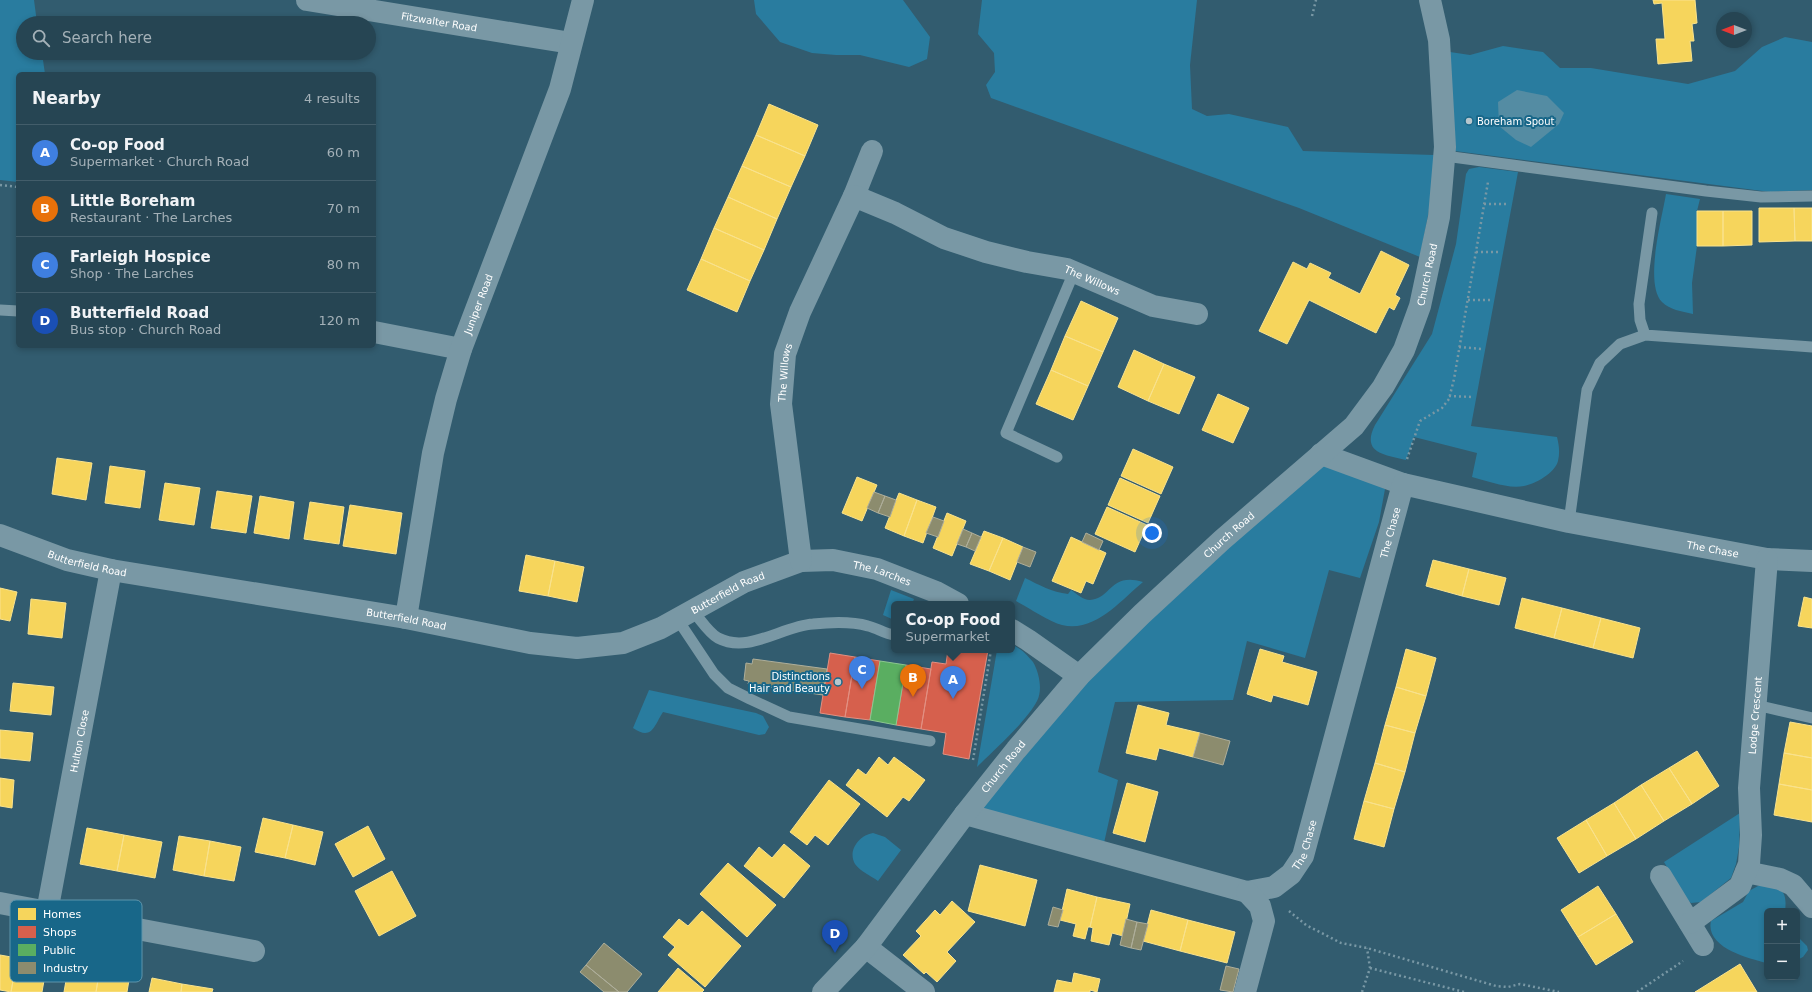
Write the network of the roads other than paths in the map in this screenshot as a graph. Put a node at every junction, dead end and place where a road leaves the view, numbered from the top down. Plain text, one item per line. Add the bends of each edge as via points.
1 (307, 0) edge
2 (583, 0) edge
3 (1430, 0) edge
4 (571, 43) junction
5 (872, 151) dead end
6 (1445, 156) junction
7 (854, 196) junction
8 (1812, 196) edge
9 (1652, 213) dead end
10 (1074, 272) junction
11 (0, 310) edge
12 (16, 311) edge
13 (1197, 314) dead end
14 (376, 332) edge
15 (1645, 334) junction
16 (1812, 347) edge
17 (461, 349) junction
18 (1321, 454) junction
19 (1057, 457) dead end
20 (1401, 483) junction
21 (1569, 522) junction
22 (0, 535) edge
23 (1767, 559) junction
24 (801, 561) junction
25 (1812, 561) edge
26 (111, 570) junction
27 (952, 601) edge
28 (685, 615) junction
29 (406, 618) junction
30 (1015, 632) edge
31 (891, 634) edge
32 (1079, 676) junction
33 (1756, 704) junction
34 (1812, 718) edge
35 (930, 741) dead end
36 (965, 814) junction
37 (1746, 872) junction
38 (1661, 876) dead end
39 (1247, 892) junction
40 (50, 900) edge
41 (0, 903) edge
42 (10, 905) edge
43 (1812, 907) edge
44 (1690, 923) junction
45 (142, 930) edge
46 (1703, 945) road end
47 (866, 947) junction
48 (254, 951) dead end
49 (823, 992) edge
50 (924, 992) edge
51 (1245, 992) edge

1 - 4 street, Fitzwalter Road
2 - 4 street, Juniper Road
3 - 6 street, Church Road via 1438,40
4 - 17 street, Juniper Road via 560,89
5 - 7 street, The Willows
6 - 8 lane via 1761,197
6 - 18 street, Church Road via 1438,217 1420,306 1404,350 1383,387 1354,426
7 - 10 street, The Willows via 958,243
7 - 24 street, The Willows via 800,312 785,354 781,404
9 - 15 lane via 1639,304 1640,320
10 - 13 street, The Willows via 1153,306
10 - 19 lane via 1006,433
11 - 12 lane
14 - 17 street
15 - 16 lane
15 - 21 lane via 1620,344 1600,363 1586,390
17 - 29 street, Juniper Road via 433,453
18 - 20 street, The Chase
18 - 32 street, Church Road via 1182,577
20 - 21 street, The Chase
20 - 39 street, The Chase via 1303,856 1292,874 1274,887
21 - 23 street, The Chase
22 - 26 street, Butterfield Road via 68,560
23 - 25 street, The Chase
23 - 33 street, Lodge Crescent
24 - 27 street, The Larches via 833,560 877,569
24 - 28 street, Butterfield Road via 744,582
26 - 29 street, Butterfield Road
26 - 40 street, Hulton Close
28 - 29 street, Butterfield Road via 623,643 577,648 530,643
28 - 31 lane via 718,638 734,642 754,642 784,630 811,624 842,622 868,626
28 - 35 lane via 714,674 728,688 789,717
30 - 32 street
32 - 36 street, Church Road
33 - 34 lane
33 - 37 street, Lodge Crescent via 1749,788 1751,835
36 - 39 street, The Chase
36 - 47 street, Church Road
37 - 43 street via 1780,879 1793,885
37 - 44 street, Lodge Crescent via 1740,886
38 - 44 street
39 - 51 street via 1260,906 1264,921
41 - 42 street
44 - 46 street
45 - 48 street
47 - 49 street, Church Road
47 - 50 street

